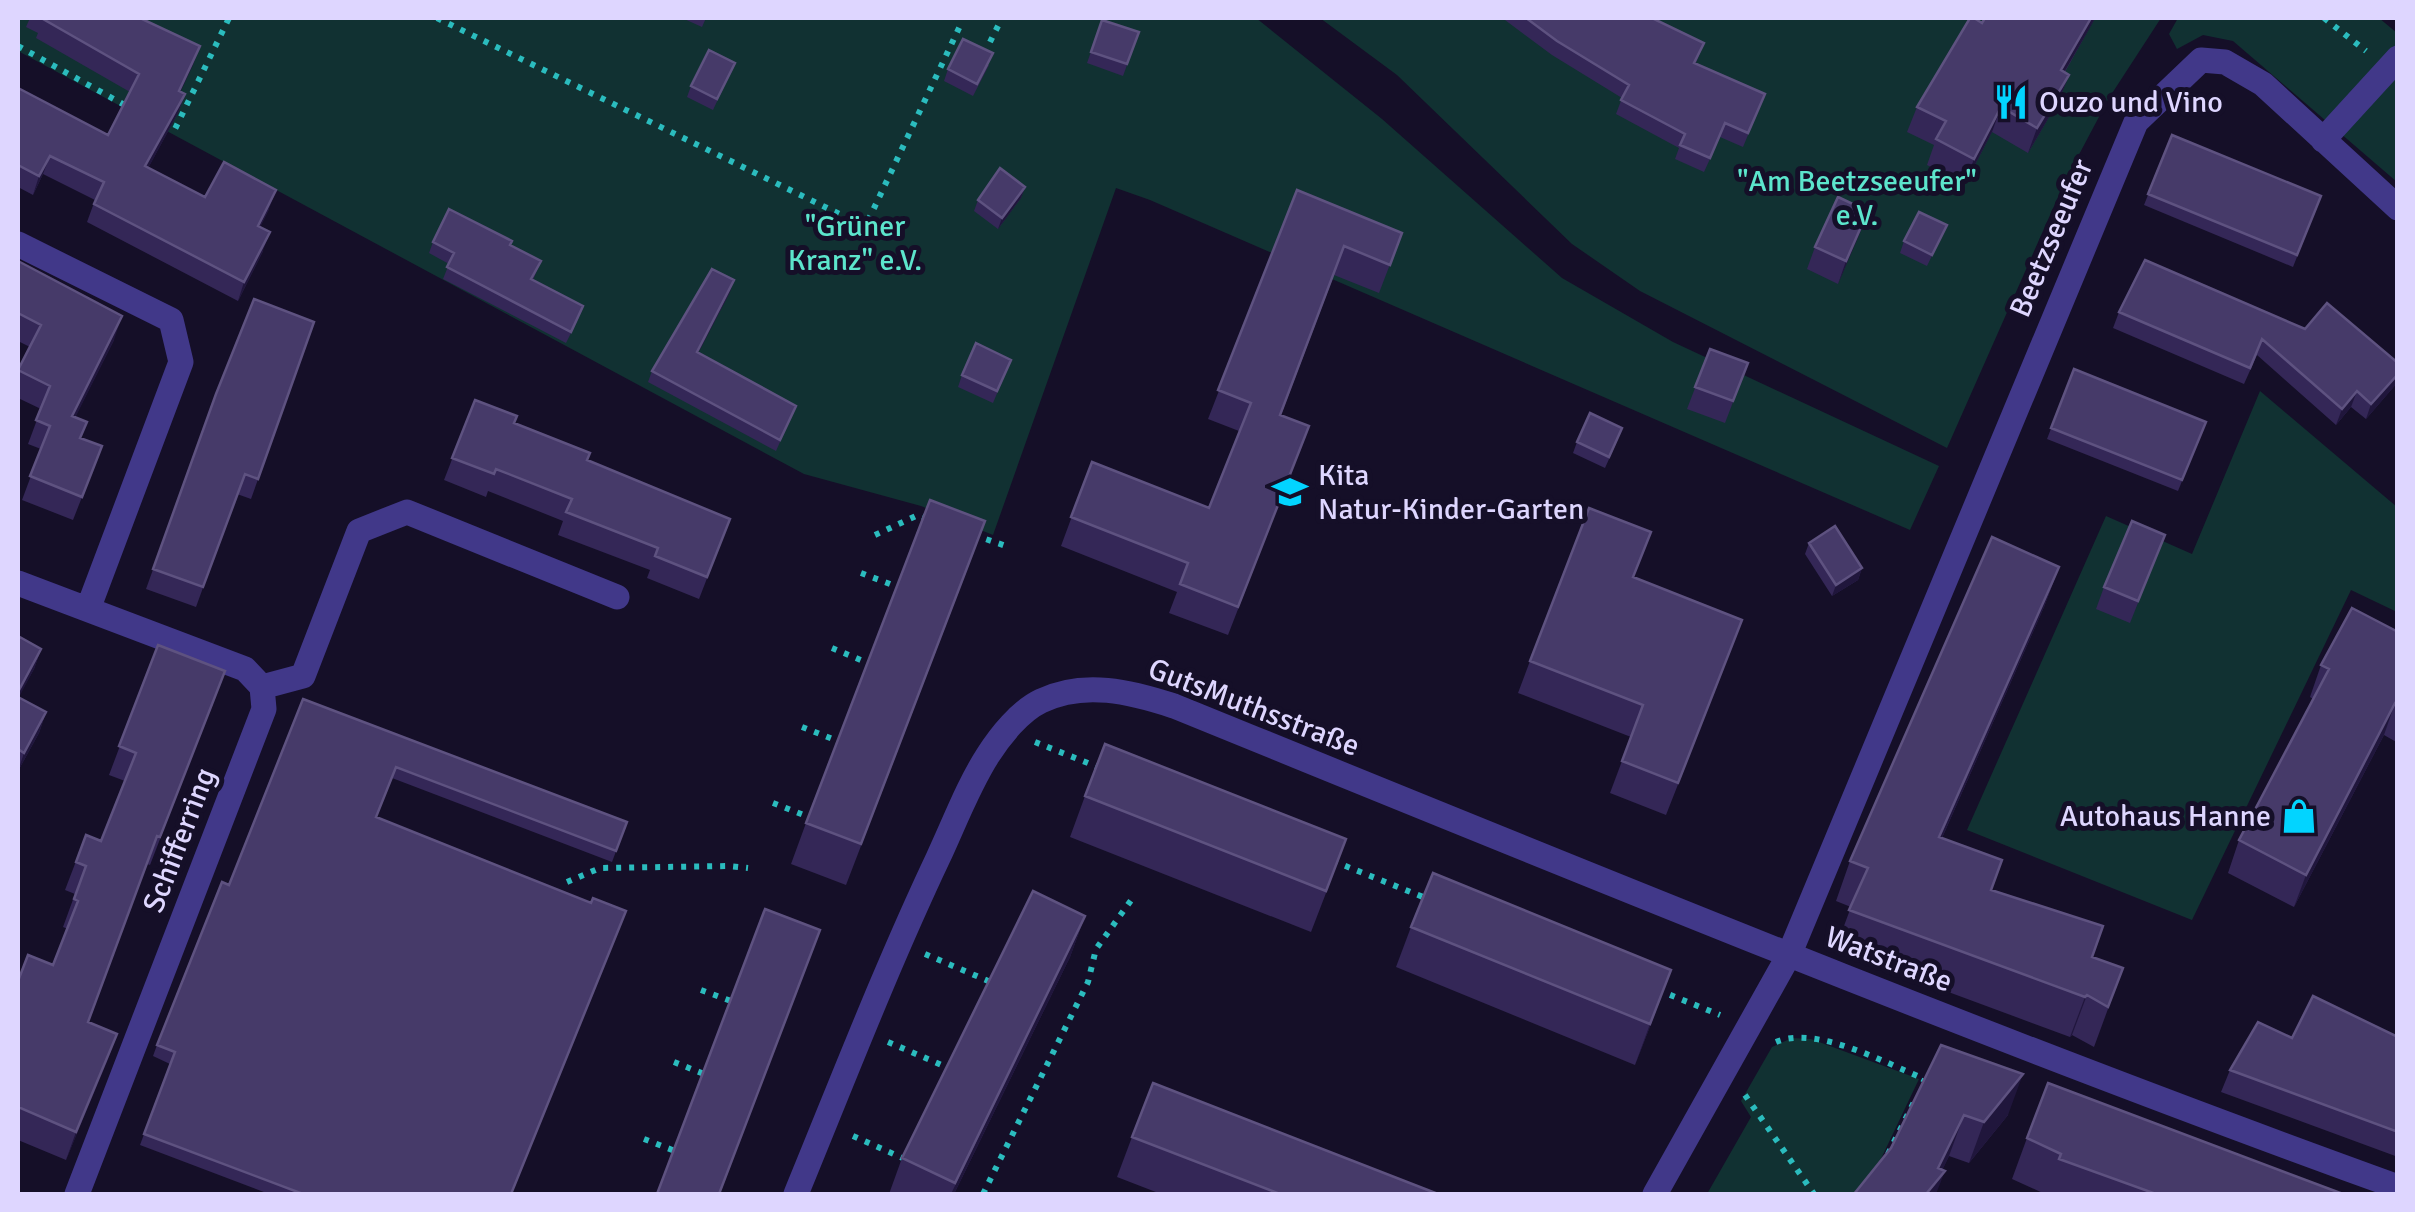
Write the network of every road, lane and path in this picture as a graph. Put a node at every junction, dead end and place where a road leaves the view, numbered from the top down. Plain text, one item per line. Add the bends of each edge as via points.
1 (229, 18) edge
2 (437, 18) edge
3 (1002, 18) edge
4 (960, 26) dead end
5 (990, 42) dead end
6 (18, 46) edge
7 (2398, 58) edge
8 (136, 112) edge
9 (154, 121) edge
10 (2323, 140) junction
11 (2398, 208) edge
12 (18, 244) edge
13 (1988, 473) joint
14 (936, 521) edge
15 (970, 534) edge
16 (875, 536) dead end
17 (1006, 546) dead end
18 (860, 573) dead end
19 (18, 583) edge
20 (898, 587) edge
21 (617, 596) dead end
22 (88, 609) junction
23 (832, 648) dead end
24 (868, 663) edge
25 (262, 687) junction
26 (802, 727) dead end
27 (1006, 730) junction
28 (838, 741) edge
29 (1120, 776) edge
30 (773, 803) dead end
31 (809, 817) edge
32 (1328, 859) edge
33 (748, 868) dead end
34 (567, 882) dead end
35 (1132, 900) dead end
36 (1430, 900) edge
37 (899, 943) junction
38 (1788, 955) junction
39 (993, 984) edge
40 (1640, 984) edge
41 (701, 990) dead end
42 (731, 1001) edge
43 (1748, 1026) junction
44 (863, 1031) junction
45 (674, 1062) dead end
46 (951, 1069) edge
47 (704, 1074) edge
48 (1741, 1089) dead end
49 (826, 1123) junction
50 (644, 1139) dead end
51 (674, 1150) edge
52 (1887, 1156) edge
53 (907, 1160) edge
54 (2398, 1187) edge
55 (77, 1194) edge
56 (796, 1194) edge
57 (982, 1194) edge
58 (1654, 1194) edge
59 (1814, 1194) edge

1 - 9 path via 175,129
2 - 4 path via 862,225
3 - 5 path
6 - 8 path
7 - 10 street
10 - 11 street, Beetzseeufer
10 - 13 street, Beetzseeufer via 2262,84 2226,62 2201,60 2158,98 2136,122
12 - 22 street via 171,320 181,362
13 - 38 street, Watstraße
14 - 16 path via 918,515
15 - 17 path
18 - 20 path
19 - 22 street
21 - 25 street via 407,512 359,531 303,676
22 - 25 street via 245,670
23 - 24 path
25 - 55 street, Schifferring via 264,708
26 - 28 path
27 - 29 path
27 - 37 street, GutsMuthsstraße via 986,757
27 - 38 street, GutsMuthsstraße via 1039,702 1069,692 1133,693
30 - 31 path
32 - 36 path
33 - 34 path via 600,868
35 - 57 path via 1096,949 1088,982
37 - 39 path
37 - 44 street, GutsMuthsstraße
38 - 43 street
38 - 54 street, Watstraße
40 - 43 path
41 - 42 path
43 - 52 path via 1766,1046 1812,1036 1925,1078
43 - 58 street
44 - 46 path
44 - 49 street, GutsMuthsstraße
45 - 47 path
48 - 59 path
49 - 53 path
49 - 56 street, GutsMuthsstraße
50 - 51 path

